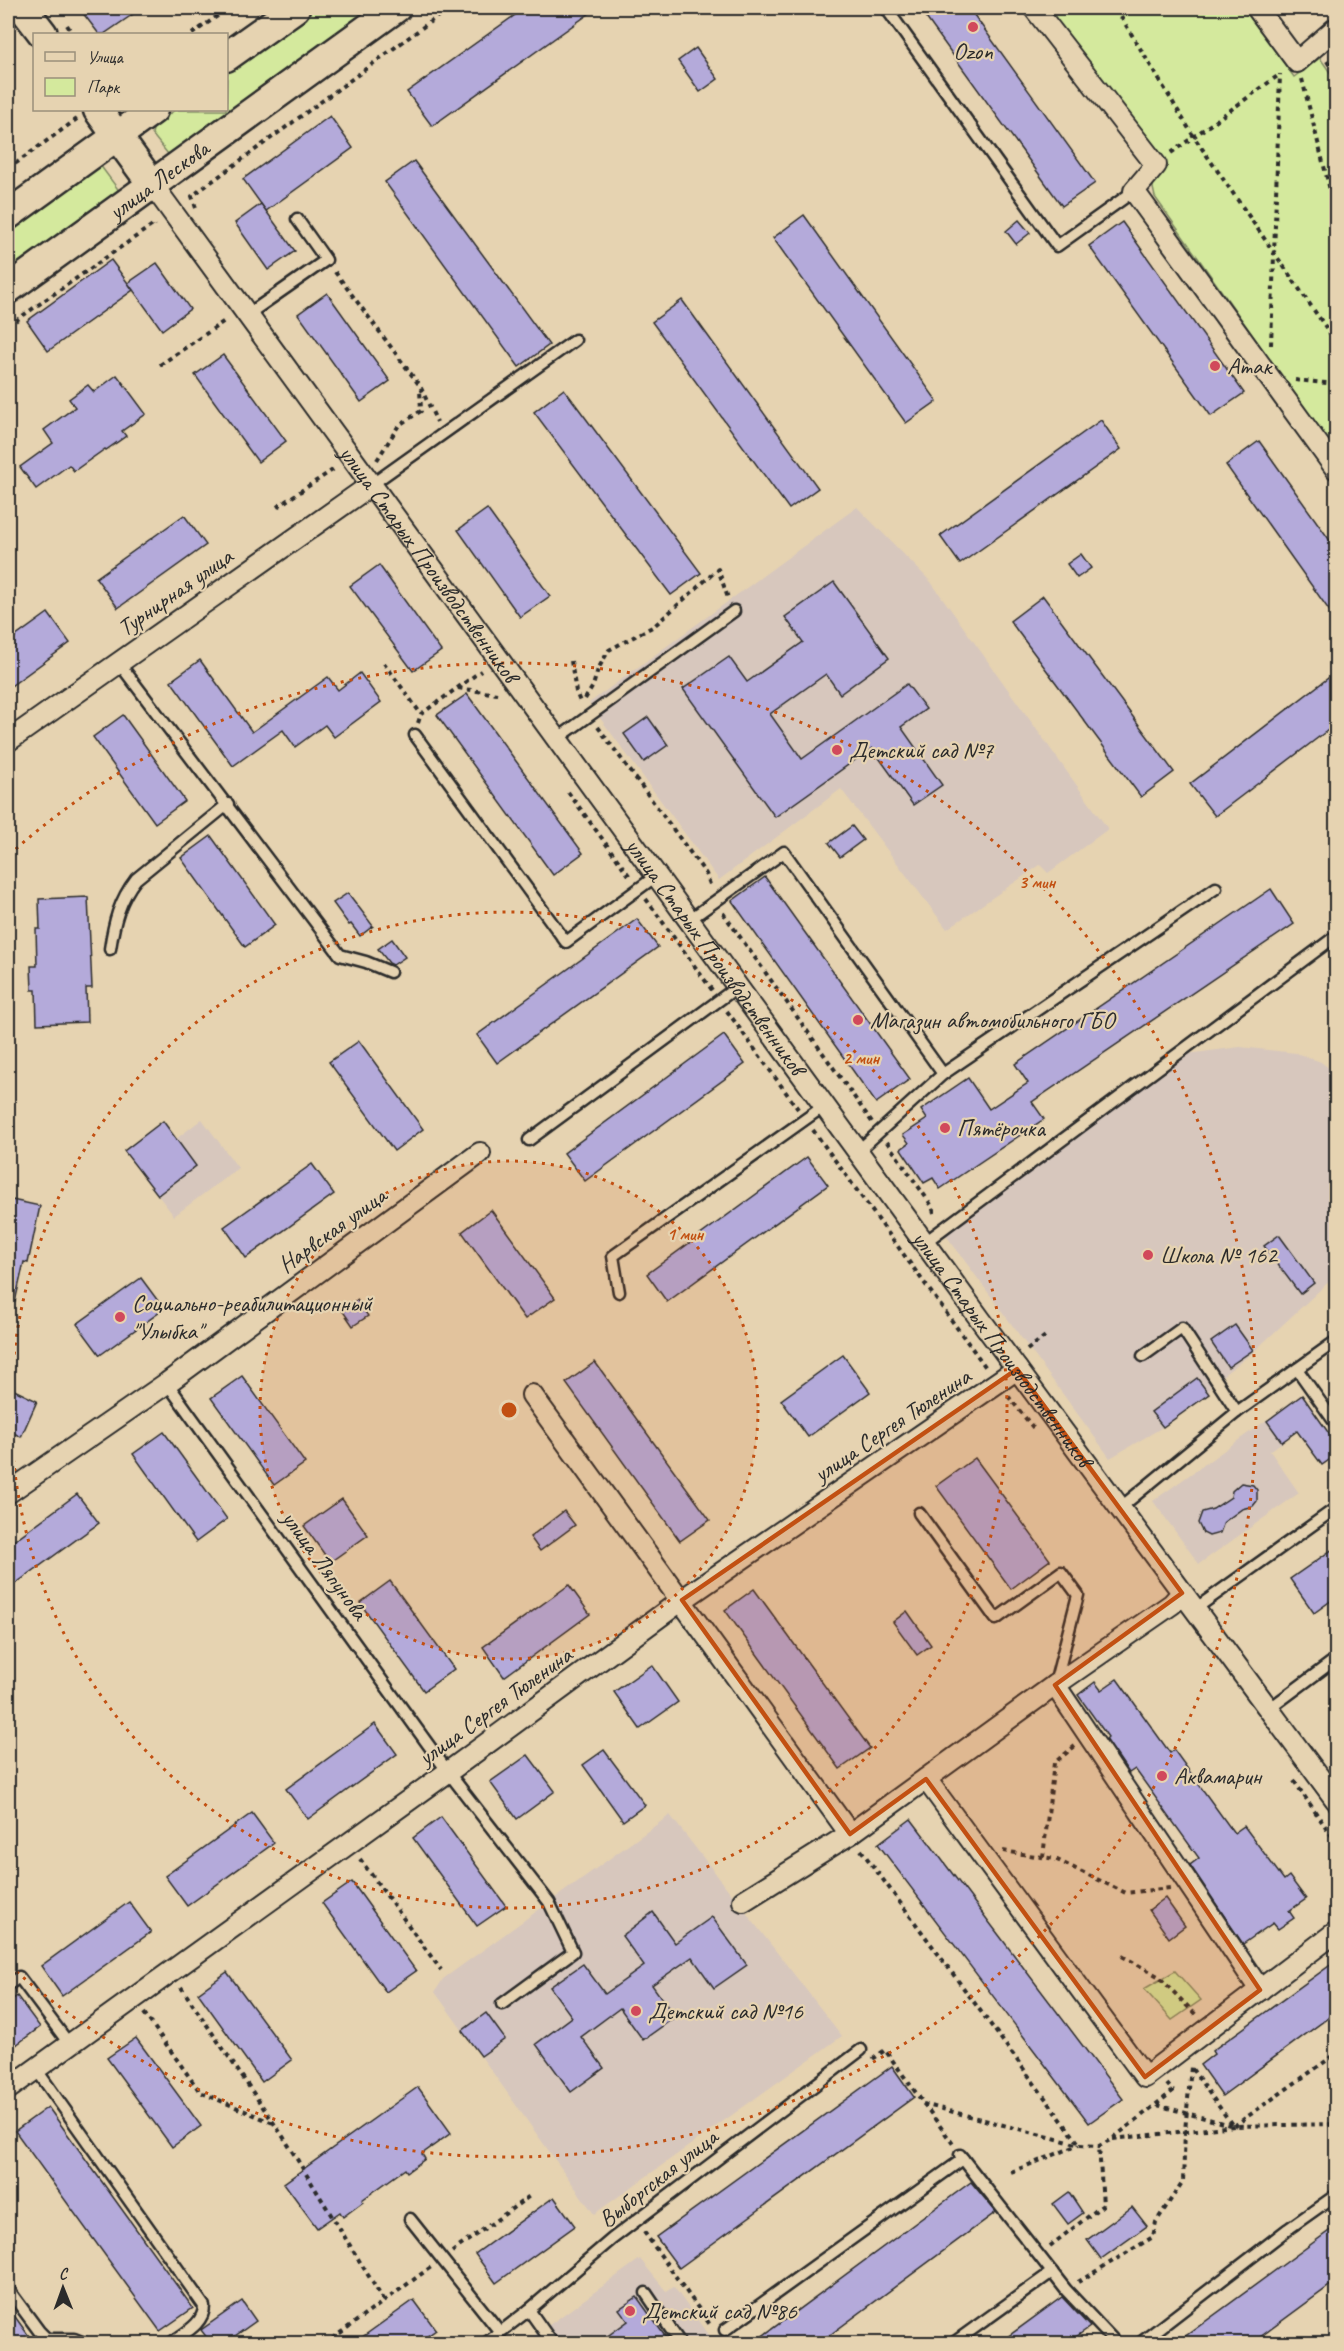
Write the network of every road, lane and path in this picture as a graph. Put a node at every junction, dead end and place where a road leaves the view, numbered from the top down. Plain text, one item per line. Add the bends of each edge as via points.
1 (23, 8) edge
2 (229, 8) edge
3 (295, 8) edge
4 (396, 8) edge
5 (449, 8) edge
6 (886, 8) edge
7 (1034, 8) edge
8 (1121, 8) edge
9 (1257, 8) edge
10 (1336, 28) edge
11 (42, 33) edge
12 (193, 33) edge
13 (228, 56) edge
14 (1297, 62) junction
15 (1280, 74) junction
16 (152, 111) edge
17 (88, 114) edge
18 (117, 136) junction
19 (1194, 137) junction
20 (1156, 165) junction
21 (8, 170) edge
22 (152, 184) junction
23 (1134, 191) junction
24 (192, 196) dead end
25 (1336, 199) edge
26 (8, 215) edge
27 (297, 219) dead end
28 (154, 224) dead end
29 (1274, 252) junction
30 (326, 260) junction
31 (8, 289) edge
32 (247, 315) junction
33 (226, 320) dead end
34 (8, 327) edge
35 (575, 340) dead end
36 (1336, 342) edge
37 (160, 365) dead end
38 (1270, 378) junction
39 (1336, 384) edge
40 (420, 386) junction
41 (443, 434) junction
42 (334, 469) dead end
43 (1336, 469) edge
44 (367, 480) junction
45 (277, 507) dead end
46 (734, 611) joint
47 (119, 663) junction
48 (384, 663) dead end
49 (481, 671) dead end
50 (457, 688) junction
51 (497, 694) dead end
52 (581, 704) dead end
53 (421, 714) junction
54 (416, 735) joint
55 (557, 739) junction
56 (8, 741) edge
57 (228, 804) junction
58 (657, 876) junction
59 (1216, 888) dead end
60 (689, 920) junction
61 (1336, 936) edge
62 (110, 949) dead end
63 (390, 972) dead end
64 (737, 987) junction
65 (943, 1074) junction
66 (824, 1106) junction
67 (529, 1140) dead end
68 (857, 1152) junction
69 (480, 1153) dead end
70 (924, 1243) junction
71 (619, 1292) dead end
72 (1336, 1341) edge
73 (1143, 1356) dead end
74 (1017, 1369) junction
75 (1297, 1369) junction
76 (167, 1383) junction
77 (532, 1395) dead end
78 (1237, 1412) junction
79 (1336, 1424) edge
80 (8, 1493) edge
81 (1120, 1508) junction
82 (1336, 1508) edge
83 (919, 1513) dead end
84 (1182, 1593) junction
85 (682, 1600) junction
86 (1195, 1609) junction
87 (1336, 1659) edge
88 (1055, 1685) junction
89 (1269, 1709) junction
90 (1089, 1734) junction
91 (448, 1772) junction
92 (926, 1779) junction
93 (1336, 1800) edge
94 (850, 1834) junction
95 (348, 1844) junction
96 (975, 1846) junction
97 (1042, 1857) junction
98 (1190, 1885) junction
99 (742, 1901) dead end
100 (1336, 1932) edge
101 (1122, 1956) dead end
102 (441, 1970) dead end
103 (170, 1972) junction
104 (8, 1985) edge
105 (1260, 1990) junction
106 (134, 1998) junction
107 (502, 2004) dead end
108 (1209, 2028) junction
109 (70, 2045) junction
110 (861, 2049) dead end
111 (885, 2050) dead end
112 (1336, 2054) edge
113 (36, 2069) junction
114 (8, 2089) edge
115 (1173, 2091) dead end
116 (924, 2104) junction
117 (1156, 2105) junction
118 (1186, 2113) junction
119 (273, 2123) junction
120 (1336, 2124) edge
121 (1234, 2126) junction
122 (1185, 2131) junction
123 (1112, 2139) junction
124 (1080, 2145) junction
125 (1099, 2146) junction
126 (962, 2157) junction
127 (1011, 2172) dead end
128 (1336, 2195) edge
129 (410, 2219) dead end
130 (642, 2230) dead end
131 (1038, 2255) junction
132 (1052, 2272) junction
133 (8, 2289) edge
134 (1065, 2290) junction
135 (646, 2293) dead end
136 (384, 2301) dead end
137 (529, 2310) junction
138 (500, 2332) junction
139 (721, 2333) joint
140 (87, 2343) edge
141 (170, 2343) edge
142 (485, 2343) edge
143 (553, 2343) edge
144 (673, 2343) edge
145 (952, 2343) edge
146 (1117, 2343) edge
147 (1139, 2343) edge

1 - 11 main road
2 - 12 path
3 - 13 main road
4 - 22 main road, улица Лескова
5 - 24 path
6 - 23 lane via 1058,246
7 - 20 street
8 - 19 path via 1121,17
9 - 14 street
10 - 14 street
14 - 15 path
14 - 25 path via 1330,190
15 - 19 path
15 - 29 path
16 - 18 main road
17 - 18 main road, улица Старых Производственников
17 - 21 path
18 - 22 main road, улица Старых Производственников
18 - 26 main road
19 - 20 path
19 - 29 path
20 - 23 street
22 - 31 main road, улица Лескова
22 - 32 street, улица Старых Производственников
23 - 38 street
27 - 30 lane
28 - 34 path
29 - 36 path
29 - 38 path
30 - 32 lane
30 - 40 path
32 - 44 street, улица Старых Производственников
33 - 37 path
35 - 41 lane
38 - 39 path
38 - 43 street
40 - 41 path
40 - 44 path via 421,411 399,425
41 - 44 lane
42 - 45 path
44 - 47 street, Турнирная улица
44 - 55 street, улица Старых Производственников
46 - 52 path via 718,569 654,626 609,650
46 - 55 lane
47 - 56 street, Турнирная улица
47 - 57 lane
48 - 53 path
49 - 50 path
50 - 51 path
50 - 53 path
53 - 54 path
54 - 58 lane via 566,942
55 - 58 street, улица Старых Производственников
57 - 62 lane via 136,879 124,894 115,916
57 - 63 lane via 340,955
58 - 60 street, улица Старых Производственников
59 - 65 lane
60 - 64 street, улица Старых Производственников
60 - 65 lane via 784,852
61 - 70 lane
64 - 66 street, улица Старых Производственников
64 - 67 lane
65 - 68 lane
66 - 68 street, улица Старых Производственников
66 - 71 lane via 613,1256
68 - 70 street, улица Старых Производственников
69 - 76 street, Нарвская улица
70 - 74 street, улица Старых Производственников
72 - 75 lane
73 - 78 lane via 1182,1328
74 - 81 street, улица Старых Производственников
74 - 85 street, улица Сергея Тюленина
75 - 78 lane
75 - 79 lane
76 - 80 street, Нарвская улица
76 - 91 lane, улица Ляпунова
77 - 85 street
78 - 81 lane
81 - 84 street, улица Старых Производственников
82 - 86 lane
83 - 88 lane via 996,1620 1061,1572 1078,1595
84 - 86 street, улица Старых Производственников
84 - 88 street via 1172,1604
85 - 91 street, улица Сергея Тюленина
85 - 94 street
86 - 89 street, улица Старых Производственников
87 - 89 lane
88 - 90 street
88 - 92 street
89 - 93 street, улица Старых Производственников
90 - 97 path via 1054,1763
90 - 98 street
91 - 95 street, улица Сергея Тюленина
91 - 107 lane, улица Ляпунова via 549,1902 573,1952
92 - 94 street
92 - 96 street
94 - 99 street
94 - 124 path
95 - 102 path
95 - 103 street, улица Сергея Тюленина
96 - 97 path
96 - 108 street via 1145,2077
97 - 98 path via 1126,1893
98 - 105 street
100 - 105 street
101 - 108 path via 1158,1976
103 - 106 street, улица Сергея Тюленина
103 - 119 path
104 - 109 lane via 19,1977
105 - 108 street
106 - 109 street, улица Сергея Тюленина
106 - 119 path via 200,2092
109 - 113 street, улица Сергея Тюленина
110 - 137 lane, Выборгская улица via 612,2239
111 - 116 path
112 - 121 path
113 - 114 street, улица Сергея Тюленина
113 - 141 lane via 204,2306 199,2322
115 - 117 path
116 - 124 path
116 - 126 path
117 - 118 path
117 - 123 path
118 - 121 path
118 - 121 path via 1190,2065
118 - 122 path
119 - 136 path
120 - 121 path
121 - 122 path
122 - 123 path
122 - 134 path via 1183,2181 1156,2222 1153,2237
123 - 125 path
124 - 125 path
124 - 127 path
125 - 131 path via 1103,2205
126 - 131 lane
126 - 139 lane
128 - 147 lane
129 - 138 lane
130 - 139 path
131 - 132 lane
132 - 134 lane
132 - 145 lane
133 - 140 lane via 47,2339
134 - 146 lane
135 - 144 lane via 678,2340
137 - 138 lane, Выборгская улица
137 - 143 lane
138 - 142 lane, Выборгская улица

